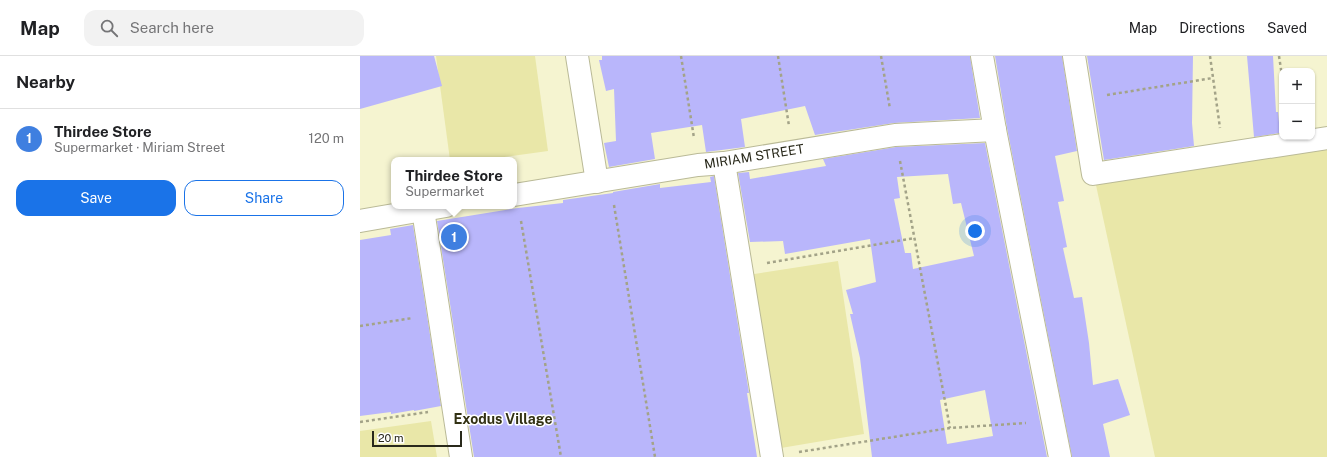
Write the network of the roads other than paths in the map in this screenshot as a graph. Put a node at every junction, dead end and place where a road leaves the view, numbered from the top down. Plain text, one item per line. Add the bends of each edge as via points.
1 (577, 56) edge
2 (982, 56) edge
3 (1074, 56) edge
4 (995, 130) junction
5 (1327, 138) edge
6 (724, 162) junction
7 (603, 180) junction
8 (517, 195) edge
9 (429, 209) edge
10 (423, 210) junction
11 (360, 221) edge
12 (461, 457) edge
13 (772, 457) edge
14 (1060, 457) edge

1 - 7 street
2 - 4 street
3 - 5 street via 1093,174
4 - 6 street, MIRIAM STREET via 895,135
4 - 14 street
6 - 7 street, MIRIAM STREET
6 - 13 street
7 - 8 street, MIRIAM STREET
9 - 10 street
10 - 11 street
10 - 12 street

